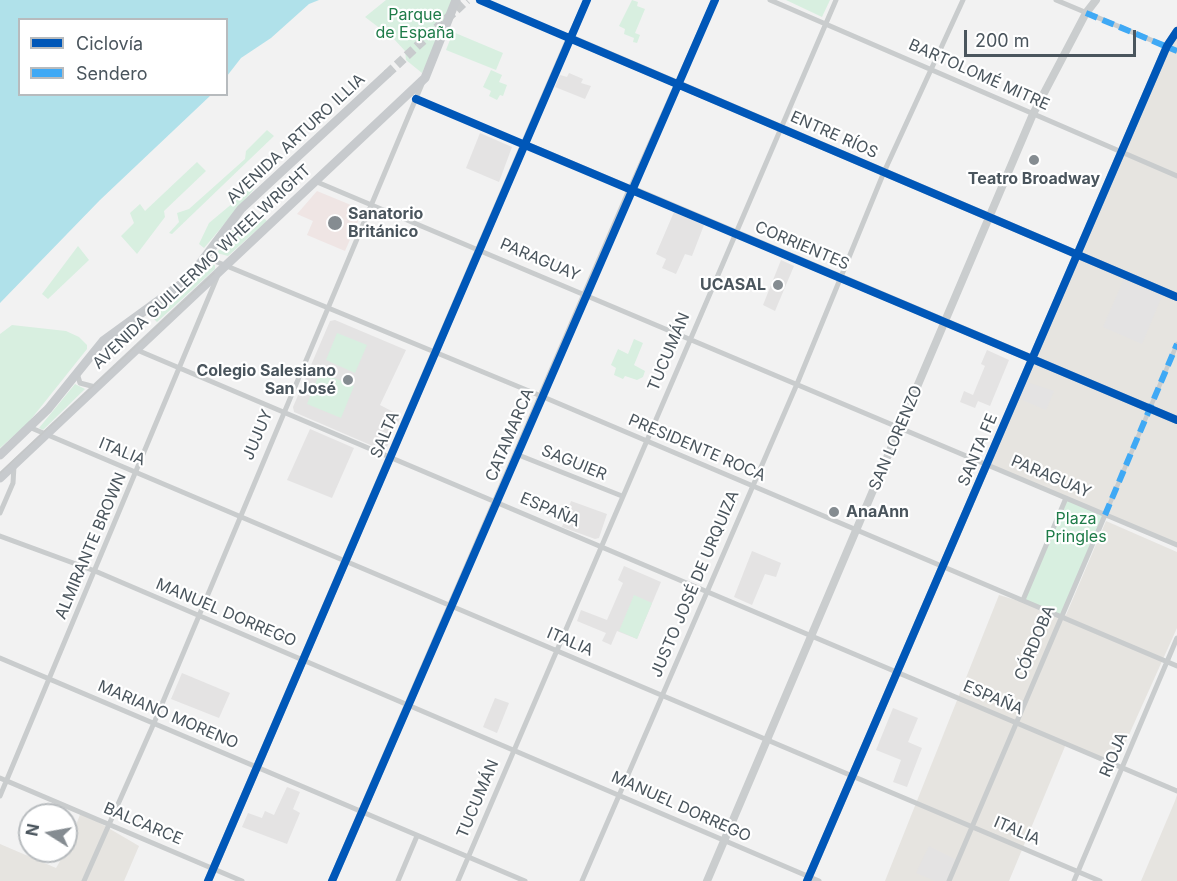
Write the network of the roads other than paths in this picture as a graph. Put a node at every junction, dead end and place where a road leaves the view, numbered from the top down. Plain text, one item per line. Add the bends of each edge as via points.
1 (456, 0) edge
2 (480, 0) edge
3 (587, 0) edge
4 (715, 0) edge
5 (836, 0) edge
6 (963, 0) edge
7 (1056, 0) edge
8 (1096, 0) edge
9 (774, 1) edge
10 (1086, 13) junction
11 (825, 23) junction
12 (1177, 31) edge
13 (570, 38) junction
14 (1167, 46) junction
15 (1177, 51) edge
16 (932, 68) junction
17 (387, 74) tunnel mouth
18 (425, 78) junction
19 (677, 84) junction
20 (416, 99) junction
21 (1033, 114) junction
22 (781, 126) junction
23 (524, 144) junction
24 (1121, 152) junction
25 (884, 172) junction
26 (1177, 176) edge
27 (317, 182) junction
28 (631, 189) junction
29 (372, 204) junction
30 (990, 217) junction
31 (735, 233) junction
32 (479, 249) junction
33 (1077, 254) junction
34 (205, 257) junction
35 (222, 269) junction
36 (841, 277) junction
37 (586, 294) junction
38 (1177, 297) edge
39 (327, 309) junction
40 (945, 323) junction
41 (690, 338) junction
42 (1177, 344) edge
43 (135, 349) junction
44 (435, 352) junction
45 (1031, 360) junction
46 (180, 368) junction
47 (76, 371) junction
48 (797, 384) junction
49 (96, 387) junction
50 (541, 396) junction
51 (1149, 408) junction
52 (284, 412) junction
53 (1177, 420) edge
54 (29, 427) junction
55 (901, 428) junction
56 (45, 435) junction
57 (646, 441) junction
58 (516, 454) junction
59 (0, 455) edge
60 (389, 458) junction
61 (15, 464) junction
62 (987, 465) junction
63 (136, 472) junction
64 (0, 478) edge
65 (752, 486) junction
66 (622, 496) junction
67 (1066, 498) junction
68 (496, 502) junction
69 (0, 513) edge
70 (1105, 515) junction
71 (240, 517) junction
72 (856, 530) junction
73 (0, 536) edge
74 (1177, 545) edge
75 (601, 546) junction
76 (345, 562) junction
77 (943, 567) junction
78 (95, 571) junction
79 (706, 591) junction
80 (1023, 600) junction
81 (451, 606) junction
82 (1060, 616) junction
83 (198, 617) junction
84 (811, 636) junction
85 (1177, 638) edge
86 (556, 650) junction
87 (0, 658) edge
88 (302, 660) junction
89 (1167, 662) junction
90 (1177, 666) edge
91 (897, 672) junction
92 (49, 679) junction
93 (662, 695) junction
94 (408, 704) junction
95 (1016, 722) junction
96 (154, 723) junction
97 (767, 740) junction
98 (514, 748) junction
99 (256, 768) junction
100 (1124, 768) junction
101 (852, 776) junction
102 (0, 778) edge
103 (7, 781) junction
104 (1177, 791) edge
105 (619, 794) junction
106 (0, 796) edge
107 (362, 812) junction
108 (110, 824) junction
109 (972, 827) junction
110 (417, 836) junction
111 (723, 842) junction
112 (469, 856) junction
113 (214, 868) junction
114 (1078, 872) junction
115 (808, 879) edge
116 (84, 881) edge
117 (208, 881) edge
118 (242, 881) edge
119 (332, 881) edge
120 (398, 881) edge
121 (458, 881) edge
122 (525, 881) edge
123 (582, 881) edge
124 (707, 881) edge
125 (819, 881) edge
126 (949, 881) edge
127 (1074, 881) edge
128 (1100, 881) edge

1 - 18 main road, JUJUY
2 - 13 street, ENTRE RÍOS
3 - 13 street, SALTA
4 - 19 street, CATAMARCA
5 - 11 street, TUCUMÁN
6 - 16 street, JUSTO JOSÉ DE URQUIZA
7 - 10 street
8 - 10 main road, SAN LORENZO
9 - 11 street, BARTOLOMÉ MITRE
10 - 14 street
10 - 21 main road, SAN LORENZO
11 - 16 street, BARTOLOMÉ MITRE
11 - 22 street, TUCUMÁN
12 - 14 main road, SANTA FE
13 - 19 main road, ENTRE RÍOS
13 - 23 main road, SALTA
14 - 15 street
14 - 24 main road, SANTA FE
16 - 21 street, BARTOLOMÉ MITRE
16 - 25 street, JUSTO JOSÉ DE URQUIZA
17 - 34 main road, AVENIDA ARTURO ILLIA via 241,209
18 - 20 street, JUJUY
18 - 27 main road, AVENIDA GUILLERMO WHEELWRIGHT
19 - 22 main road, ENTRE RÍOS
19 - 28 street, CATAMARCA
20 - 23 street, CORRIENTES
20 - 29 street, JUJUY
21 - 24 street, BARTOLOMÉ MITRE
21 - 30 main road, SAN LORENZO
22 - 25 main road, ENTRE RÍOS
22 - 31 street, TUCUMÁN
23 - 28 street, CORRIENTES
23 - 32 main road, SALTA
24 - 26 street, BARTOLOMÉ MITRE
24 - 33 main road, SANTA FE
25 - 30 main road, ENTRE RÍOS
25 - 36 street, JUSTO JOSÉ DE URQUIZA
27 - 29 street, PARAGUAY
27 - 35 main road, AVENIDA GUILLERMO WHEELWRIGHT
28 - 31 main road, CORRIENTES
28 - 37 main road, CATAMARCA
29 - 32 street, PARAGUAY
29 - 39 street, JUJUY
30 - 33 main road, ENTRE RÍOS
30 - 40 main road, SAN LORENZO
31 - 36 main road, CORRIENTES
31 - 41 street, TUCUMÁN
32 - 37 street, PARAGUAY
32 - 44 main road, SALTA
33 - 38 main road, ENTRE RÍOS
33 - 45 main road, SANTA FE
34 - 35 street, PRESIDENTE ROCA
34 - 47 main road, AVENIDA ARTURO ILLIA via 180,285 103,341
35 - 39 street, PRESIDENTE ROCA
35 - 43 main road, AVENIDA GUILLERMO WHEELWRIGHT
35 - 46 street, ALMIRANTE BROWN
36 - 40 main road, CORRIENTES
36 - 48 street, JUSTO JOSÉ DE URQUIZA
37 - 41 street, PARAGUAY
37 - 50 main road, CATAMARCA
39 - 44 street, PRESIDENTE ROCA
39 - 52 street, JUJUY
40 - 45 main road, CORRIENTES
40 - 55 main road, SAN LORENZO
41 - 48 street, PARAGUAY
41 - 57 street, TUCUMÁN
42 - 51 street
43 - 46 street, ESPAÑA
43 - 49 main road, AVENIDA GUILLERMO WHEELWRIGHT
44 - 50 street, PRESIDENTE ROCA
44 - 60 main road, SALTA
45 - 51 main road, CORRIENTES
45 - 62 main road, SANTA FE
46 - 52 street, ESPAÑA
46 - 63 street, ALMIRANTE BROWN
47 - 49 street via 80,383
47 - 54 main road, AVENIDA ARTURO ILLIA
48 - 55 street, PARAGUAY
48 - 65 street, JUSTO JOSÉ DE URQUIZA
49 - 56 main road, AVENIDA GUILLERMO WHEELWRIGHT
50 - 57 street, PRESIDENTE ROCA
50 - 58 main road, CATAMARCA
51 - 53 main road, CORRIENTES
51 - 70 street
52 - 60 street, ESPAÑA
52 - 71 street, JUJUY
54 - 56 street, ITALIA
54 - 59 main road, AVENIDA ARTURO ILLIA
55 - 62 street, PARAGUAY
55 - 72 main road, SAN LORENZO
56 - 61 main road, AVENIDA GUILLERMO WHEELWRIGHT
56 - 63 street, ITALIA
57 - 65 street, PRESIDENTE ROCA
57 - 66 street, TUCUMÁN
58 - 66 street, SAGUIER
58 - 68 main road, CATAMARCA
60 - 68 street, ESPAÑA
60 - 76 main road, SALTA
61 - 64 main road, AVENIDA GUILLERMO WHEELWRIGHT
61 - 69 street via 13,483
62 - 67 street, PARAGUAY
62 - 77 main road, SANTA FE
63 - 71 street, ITALIA
63 - 78 street, ALMIRANTE BROWN
65 - 72 street, PRESIDENTE ROCA
65 - 79 street, JUSTO JOSÉ DE URQUIZA
66 - 75 street, TUCUMÁN
67 - 70 street, PARAGUAY
67 - 80 street
68 - 75 street, ESPAÑA
68 - 81 main road, CATAMARCA
70 - 74 street, PARAGUAY
70 - 82 street, CÓRDOBA
71 - 76 street, ITALIA
71 - 83 street, JUJUY
72 - 77 street, PRESIDENTE ROCA
72 - 84 main road, SAN LORENZO
73 - 78 street, MANUEL DORREGO
75 - 79 street, ESPAÑA
75 - 86 street, TUCUMÁN
76 - 81 street, ITALIA
76 - 88 main road, SALTA
77 - 80 street, PRESIDENTE ROCA
77 - 91 main road, SANTA FE
78 - 83 street, MANUEL DORREGO
78 - 92 street, ALMIRANTE BROWN
79 - 84 street, ESPAÑA
79 - 93 street, JUSTO JOSÉ DE URQUIZA
80 - 82 street, PRESIDENTE ROCA
81 - 86 street, ITALIA
81 - 94 main road, CATAMARCA
82 - 89 street, PRESIDENTE ROCA
82 - 95 street, CÓRDOBA
83 - 88 street, MANUEL DORREGO
83 - 96 street, JUJUY
84 - 91 street, ESPAÑA
84 - 97 main road, SAN LORENZO
85 - 89 street, RIOJA
86 - 93 street, ITALIA
86 - 98 street, TUCUMÁN
87 - 92 street, MARIANO MORENO
88 - 94 street, MANUEL DORREGO
88 - 99 main road, SALTA
89 - 90 street, PRESIDENTE ROCA
89 - 100 street, RIOJA
91 - 95 street, ESPAÑA
91 - 101 main road, SANTA FE
92 - 96 street, MARIANO MORENO
92 - 103 street, ALMIRANTE BROWN
93 - 97 street, ITALIA
93 - 105 street, JUSTO JOSÉ DE URQUIZA
94 - 98 street, MANUEL DORREGO
94 - 107 main road, CATAMARCA
95 - 100 street, ESPAÑA
95 - 109 street, CÓRDOBA
96 - 99 street, MARIANO MORENO
96 - 108 street, JUJUY
97 - 101 street, ITALIA
97 - 111 main road, SAN LORENZO
98 - 105 street, MANUEL DORREGO
98 - 112 street, TUCUMÁN
99 - 107 street, MARIANO MORENO
99 - 113 main road, SALTA
100 - 104 street, ESPAÑA
100 - 114 street, RIOJA
101 - 109 street, ITALIA
101 - 115 main road, SANTA FE
102 - 103 street, BALCARCE
103 - 106 street, ALMIRANTE BROWN
103 - 108 street, BALCARCE
105 - 111 street, MANUEL DORREGO
105 - 123 street, JUSTO JOSÉ DE URQUIZA
107 - 110 street, MARIANO MORENO
107 - 119 main road, CATAMARCA
108 - 113 street, BALCARCE
108 - 116 street, JUJUY
109 - 114 street, ITALIA
109 - 126 street, CÓRDOBA
110 - 112 street, MARIANO MORENO
110 - 120 street
111 - 115 street, MANUEL DORREGO
111 - 124 main road, SAN LORENZO
112 - 121 street, TUCUMÁN
112 - 122 street, MARIANO MORENO
113 - 117 main road, SALTA
113 - 118 street, BALCARCE
114 - 127 street, RIOJA
114 - 128 street, ITALIA
115 - 125 street, MANUEL DORREGO

